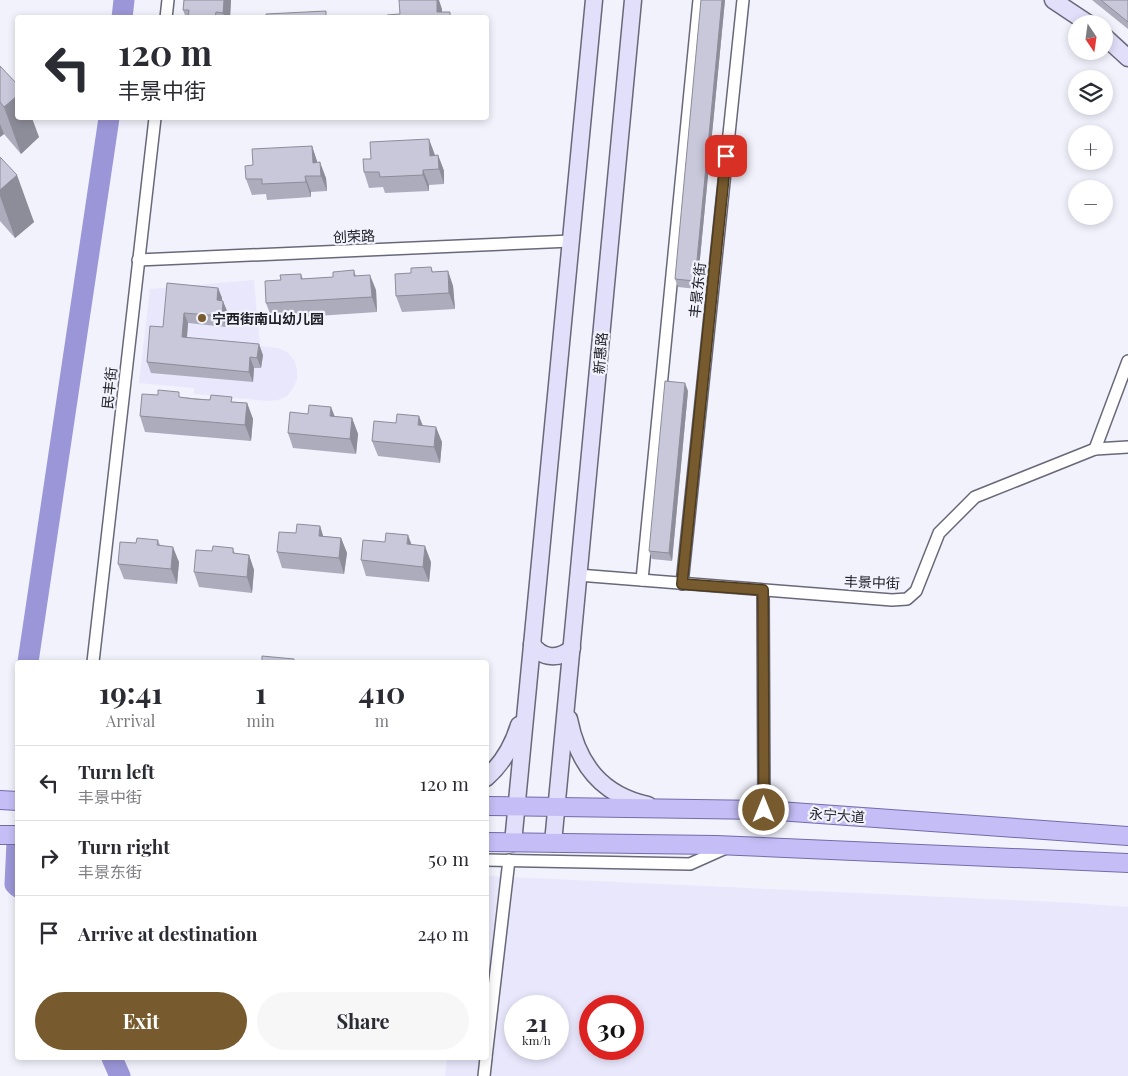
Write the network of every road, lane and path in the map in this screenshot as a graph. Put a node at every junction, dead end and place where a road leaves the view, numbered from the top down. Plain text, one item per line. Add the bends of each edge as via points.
1 (168, 0) edge
2 (594, 0) edge
3 (634, 0) edge
4 (699, 0) edge
5 (743, 0) edge
6 (1053, 0) edge
7 (166, 15) edge
8 (1076, 15) edge
9 (1113, 44) edge
10 (1128, 58) edge
11 (155, 120) edge
12 (571, 241) junction
13 (138, 260) junction
14 (1128, 361) edge
15 (1128, 447) edge
16 (1095, 449) junction
17 (578, 575) junction
18 (642, 580) junction
19 (682, 584) junction
20 (763, 590) junction
21 (532, 644) junction
22 (572, 648) junction
23 (93, 660) edge
24 (527, 702) junction
25 (566, 705) junction
26 (489, 775) edge
27 (0, 800) edge
28 (15, 801) edge
29 (489, 806) edge
30 (517, 806) junction
31 (653, 806) junction
32 (556, 807) junction
33 (764, 810) junction
34 (0, 835) edge
35 (15, 835) edge
36 (1128, 836) edge
37 (489, 842) edge
38 (513, 843) junction
39 (553, 843) junction
40 (732, 846) junction
41 (489, 860) edge
42 (509, 860) junction
43 (1128, 864) edge
44 (489, 1031) edge
45 (486, 1060) edge
46 (484, 1076) edge

1 - 7 street
2 - 12 main road
3 - 17 main road, 新惠路
4 - 18 street
5 - 19 street, 丰景东街
6 - 8 main road
9 - 10 main road
11 - 13 street, 民丰街
12 - 13 street, 创荣路
12 - 21 main road
13 - 23 street, 民丰街
14 - 16 street
15 - 16 street, 丰景中街
16 - 20 street, 丰景中街 via 975,497 939,533 916,591 907,598 892,600
17 - 18 street, 丰景中街
17 - 22 main road, 新惠路
18 - 19 street, 丰景中街
19 - 20 street, 丰景中街
20 - 33 street
21 - 22 main road via 540,653 550,656 562,655
21 - 24 main road
22 - 25 main road, 新惠路
24 - 26 main road via 515,738 504,759
24 - 30 main road
25 - 31 main road via 578,753 588,769 617,794
25 - 32 main road, 新惠路
27 - 28 main road
29 - 30 main road, 永宁大道
30 - 32 main road, 永宁大道
30 - 38 main road
31 - 32 main road, 永宁大道
31 - 33 main road, 永宁大道
32 - 39 main road, 新惠路
33 - 36 main road, 永宁大道
34 - 35 main road
37 - 38 main road
38 - 39 main road
39 - 40 main road
40 - 42 street via 690,864
40 - 43 main road
41 - 42 street
42 - 44 street
45 - 46 street

